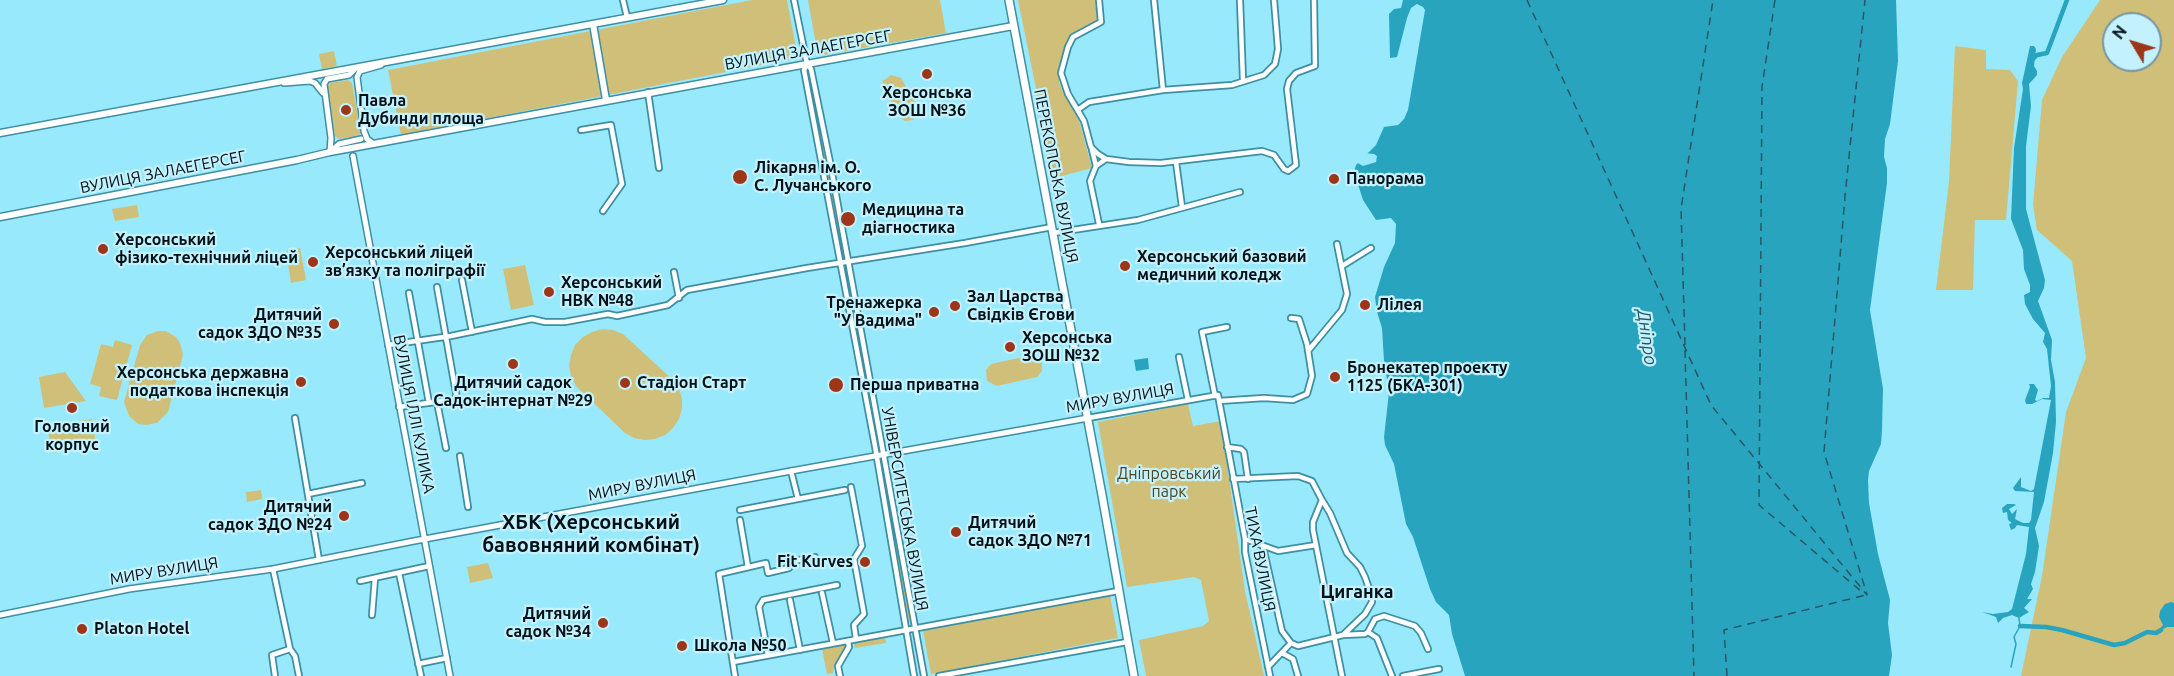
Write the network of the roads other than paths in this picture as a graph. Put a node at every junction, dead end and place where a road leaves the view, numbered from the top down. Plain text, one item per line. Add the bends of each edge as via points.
1 (623, 0) edge
2 (723, 0) edge
3 (794, 0) edge
4 (1009, 0) edge
5 (1099, 0) edge
6 (1154, 0) edge
7 (1240, 0) edge
8 (1274, 0) edge
9 (1314, 0) edge
10 (627, 17) junction
11 (593, 24) junction
12 (1014, 26) junction
13 (383, 64) junction
14 (807, 64) junction
15 (357, 68) junction
16 (341, 70) junction
17 (349, 75) junction
18 (1243, 80) junction
19 (279, 83) junction
20 (356, 85) junction
21 (1163, 90) junction
22 (648, 92) junction
23 (324, 95) junction
24 (606, 100) junction
25 (1078, 109) junction
26 (581, 130) dead end
27 (364, 131) junction
28 (0, 133) edge
29 (331, 138) junction
30 (361, 139) junction
31 (339, 144) junction
32 (374, 144) junction
33 (358, 147) junction
34 (1091, 147) junction
35 (345, 149) junction
36 (330, 152) junction
37 (353, 156) junction
38 (1106, 159) junction
39 (1176, 162) junction
40 (1096, 166) junction
41 (659, 168) dead end
42 (1240, 192) dead end
43 (1182, 207) junction
44 (603, 210) dead end
45 (0, 217) edge
46 (1099, 224) junction
47 (1052, 230) junction
48 (1338, 244) dead end
49 (1371, 248) dead end
50 (847, 262) junction
51 (840, 263) junction
52 (1342, 266) junction
53 (674, 272) dead end
54 (462, 280) dead end
55 (437, 287) dead end
56 (408, 293) dead end
57 (679, 298) junction
58 (1291, 318) dead end
59 (1227, 327) dead end
60 (472, 332) junction
61 (446, 337) junction
62 (417, 341) junction
63 (388, 345) junction
64 (1308, 351) junction
65 (1179, 357) dead end
66 (1217, 397) junction
67 (1188, 400) junction
68 (437, 402) junction
69 (429, 403) junction
70 (399, 407) junction
71 (295, 418) dead end
72 (1088, 418) junction
73 (446, 447) dead end
74 (1227, 447) junction
75 (883, 455) junction
76 (460, 456) dead end
77 (876, 457) junction
78 (791, 471) junction
79 (1248, 478) junction
80 (1233, 479) junction
81 (362, 483) dead end
82 (851, 488) dead end
83 (845, 490) dead end
84 (308, 494) junction
85 (798, 499) junction
86 (1322, 501) junction
87 (468, 507) dead end
88 (740, 510) dead end
89 (740, 520) dead end
90 (424, 539) junction
91 (1245, 539) junction
92 (1316, 545) junction
93 (1263, 547) junction
94 (815, 557) dead end
95 (319, 561) junction
96 (429, 566) junction
97 (748, 567) junction
98 (273, 569) junction
99 (399, 573) junction
100 (375, 578) junction
101 (360, 581) dead end
102 (837, 585) dead end
103 (1118, 591) junction
104 (822, 593) dead end
105 (790, 600) dead end
106 (0, 615) edge
107 (372, 615) dead end
108 (915, 629) junction
109 (907, 631) junction
110 (1368, 632) junction
111 (1343, 635) junction
112 (1335, 638) junction
113 (856, 639) junction
114 (848, 641) junction
115 (1128, 642) junction
116 (1291, 643) junction
117 (833, 644) junction
118 (290, 649) junction
119 (1428, 649) dead end
120 (800, 650) junction
121 (1282, 653) junction
122 (768, 656) junction
123 (447, 658) junction
124 (733, 662) junction
125 (418, 664) junction
126 (1268, 667) junction
127 (1439, 669) dead end
128 (275, 676) edge
129 (299, 676) edge
130 (421, 676) edge
131 (450, 676) edge
132 (735, 676) edge
133 (840, 676) edge
134 (914, 676) edge
135 (924, 676) edge
136 (939, 676) edge
137 (1134, 676) edge
138 (1270, 676) edge
139 (1298, 676) edge
140 (1342, 676) edge
141 (1392, 676) edge
142 (1403, 676) edge

1 - 10 street
2 - 10 main road
3 - 14 street, УНІВЕРСИТЕТСЬКА ВУЛИЦЯ
4 - 12 main road, ПЕРЕКОПСЬКА ВУЛИЦЯ
5 - 25 street via 1101,22 1073,38 1062,66 1063,82
6 - 21 street
7 - 18 street
8 - 18 street via 1278,49 1275,64 1264,75
9 - 39 street via 1315,66 1296,73 1289,81 1295,168 1286,171 1274,155 1262,151
10 - 11 main road
11 - 13 main road
11 - 24 main road
12 - 14 main road, ВУЛИЦЯ ЗАЛАЕГЕРСЕГ
12 - 47 main road, ПЕРЕКОПСЬКА ВУЛИЦЯ
13 - 15 main road
13 - 20 street via 360,71
14 - 22 main road, ВУЛИЦЯ ЗАЛАЕГЕРСЕГ
14 - 50 street, УНІВЕРСИТЕТСЬКА ВУЛИЦЯ
14 - 51 street, УНІВЕРСИТЕТСЬКА ВУЛИЦЯ via 804,70
15 - 16 main road
15 - 17 street
16 - 17 street
16 - 19 main road
17 - 20 street
17 - 23 street via 327,79
18 - 21 street via 1232,85
19 - 23 street via 310,81
19 - 28 main road
20 - 27 street
21 - 25 street via 1089,102
22 - 24 main road, ВУЛИЦЯ ЗАЛАЕГЕРСЕГ
22 - 41 street
23 - 29 street
24 - 32 main road, ВУЛИЦЯ ЗАЛАЕГЕРСЕГ
25 - 34 street
26 - 44 street via 611,125 622,184
27 - 30 street
27 - 32 street
29 - 31 street
29 - 36 street
30 - 31 street
30 - 33 street
31 - 35 street
31 - 36 street
32 - 33 main road, ВУЛИЦЯ ЗАЛАЕГЕРСЕГ
33 - 35 main road, ВУЛИЦЯ ЗАЛАЕГЕРСЕГ
33 - 37 street
34 - 38 street
34 - 40 street
35 - 36 main road, ВУЛИЦЯ ЗАЛАЕГЕРСЕГ
35 - 37 street
36 - 45 main road, ВУЛИЦЯ ЗАЛАЕГЕРСЕГ
37 - 63 street, ВУЛИЦЯ ІЛЛІ КУЛИКА
38 - 39 street
38 - 40 street
39 - 43 street
40 - 46 street via 1090,181
42 - 43 street
43 - 46 street via 1138,220
46 - 47 street
47 - 50 street
47 - 72 main road, ПЕРЕКОПСЬКА ВУЛИЦЯ
48 - 52 street
49 - 52 street
50 - 51 street
50 - 75 street, УНІВЕРСИТЕТСЬКА ВУЛИЦЯ
51 - 57 street via 687,290
51 - 77 street, УНІВЕРСИТЕТСЬКА ВУЛИЦЯ
52 - 64 street via 1347,294 1342,310
53 - 57 street
54 - 60 street
55 - 61 street
56 - 62 street
57 - 60 street via 668,305 616,316 565,322 532,319
58 - 64 street via 1299,319
59 - 66 street, ТИХА ВУЛИЦЯ via 1202,332
60 - 61 street
61 - 62 street
61 - 68 street via 457,399
62 - 63 street
62 - 69 street
63 - 70 street, ВУЛИЦЯ ІЛЛІ КУЛИКА
64 - 66 street, МИРУ ВУЛИЦЯ via 1312,376 1307,394 1293,400
65 - 67 street
66 - 67 street, МИРУ ВУЛИЦЯ
66 - 74 street, ТИХА ВУЛИЦЯ
67 - 72 street, МИРУ ВУЛИЦЯ
68 - 69 street
68 - 73 street
69 - 70 street
70 - 90 street, ВУЛИЦЯ ІЛЛІ КУЛИКА
71 - 84 street
72 - 75 street, МИРУ ВУЛИЦЯ
72 - 103 main road, ПЕРЕКОПСЬКА ВУЛИЦЯ
74 - 79 street via 1244,452
74 - 80 street, ТИХА ВУЛИЦЯ
75 - 77 street, МИРУ ВУЛИЦЯ
75 - 108 street, УНІВЕРСИТЕТСЬКА ВУЛИЦЯ
76 - 87 street
77 - 78 street, МИРУ ВУЛИЦЯ
77 - 109 street, УНІВЕРСИТЕТСЬКА ВУЛИЦЯ
78 - 85 street
78 - 90 street, МИРУ ВУЛИЦЯ
79 - 80 street
79 - 86 street via 1304,477 1311,481
80 - 91 street, ТИХА ВУЛИЦЯ
81 - 84 street
82 - 113 street via 862,546 854,559 864,614 854,625
83 - 85 street
84 - 95 street
85 - 88 street
86 - 92 street via 1313,522
86 - 111 street via 1347,553 1360,567 1372,597 1365,614
89 - 97 street
90 - 95 street, МИРУ ВУЛИЦЯ
90 - 96 street, ВУЛИЦЯ ІЛЛІ КУЛИКА
91 - 93 street
91 - 126 street, ТИХА ВУЛИЦЯ
92 - 93 street via 1278,551
92 - 112 street
93 - 116 street, ТИХА ВУЛИЦЯ via 1282,631
94 - 97 street via 788,562 789,568 768,573 766,563
95 - 98 street, МИРУ ВУЛИЦЯ
96 - 99 street
96 - 123 street, ВУЛИЦЯ ІЛЛІ КУЛИКА
97 - 124 street via 719,574
98 - 106 street, МИРУ ВУЛИЦЯ via 129,589
98 - 118 street
99 - 100 street
99 - 125 street
100 - 101 street
100 - 107 street
102 - 122 street via 763,600 759,607
103 - 108 street
103 - 115 main road, ПЕРЕКОПСЬКА ВУЛИЦЯ
104 - 117 street
105 - 120 street
108 - 109 street
108 - 135 street, УНІВЕРСИТЕТСЬКА ВУЛИЦЯ
109 - 113 street
109 - 134 street, УНІВЕРСИТЕТСЬКА ВУЛИЦЯ
110 - 111 street
110 - 119 street via 1380,617 1408,623 1419,630
110 - 141 street via 1377,638
111 - 112 street
112 - 116 street via 1298,646
112 - 140 street
113 - 114 street
114 - 117 street
114 - 133 street via 849,647 838,666
115 - 136 street
115 - 137 main road, ПЕРЕКОПСЬКА ВУЛИЦЯ
116 - 121 street
117 - 120 street
118 - 128 street via 272,655
118 - 129 street via 296,656
120 - 122 street
121 - 126 street
121 - 139 street via 1293,659
122 - 124 street
123 - 125 street
123 - 131 street, ВУЛИЦЯ ІЛЛІ КУЛИКА
124 - 132 street
125 - 130 street
126 - 138 street, ТИХА ВУЛИЦЯ
127 - 142 street

